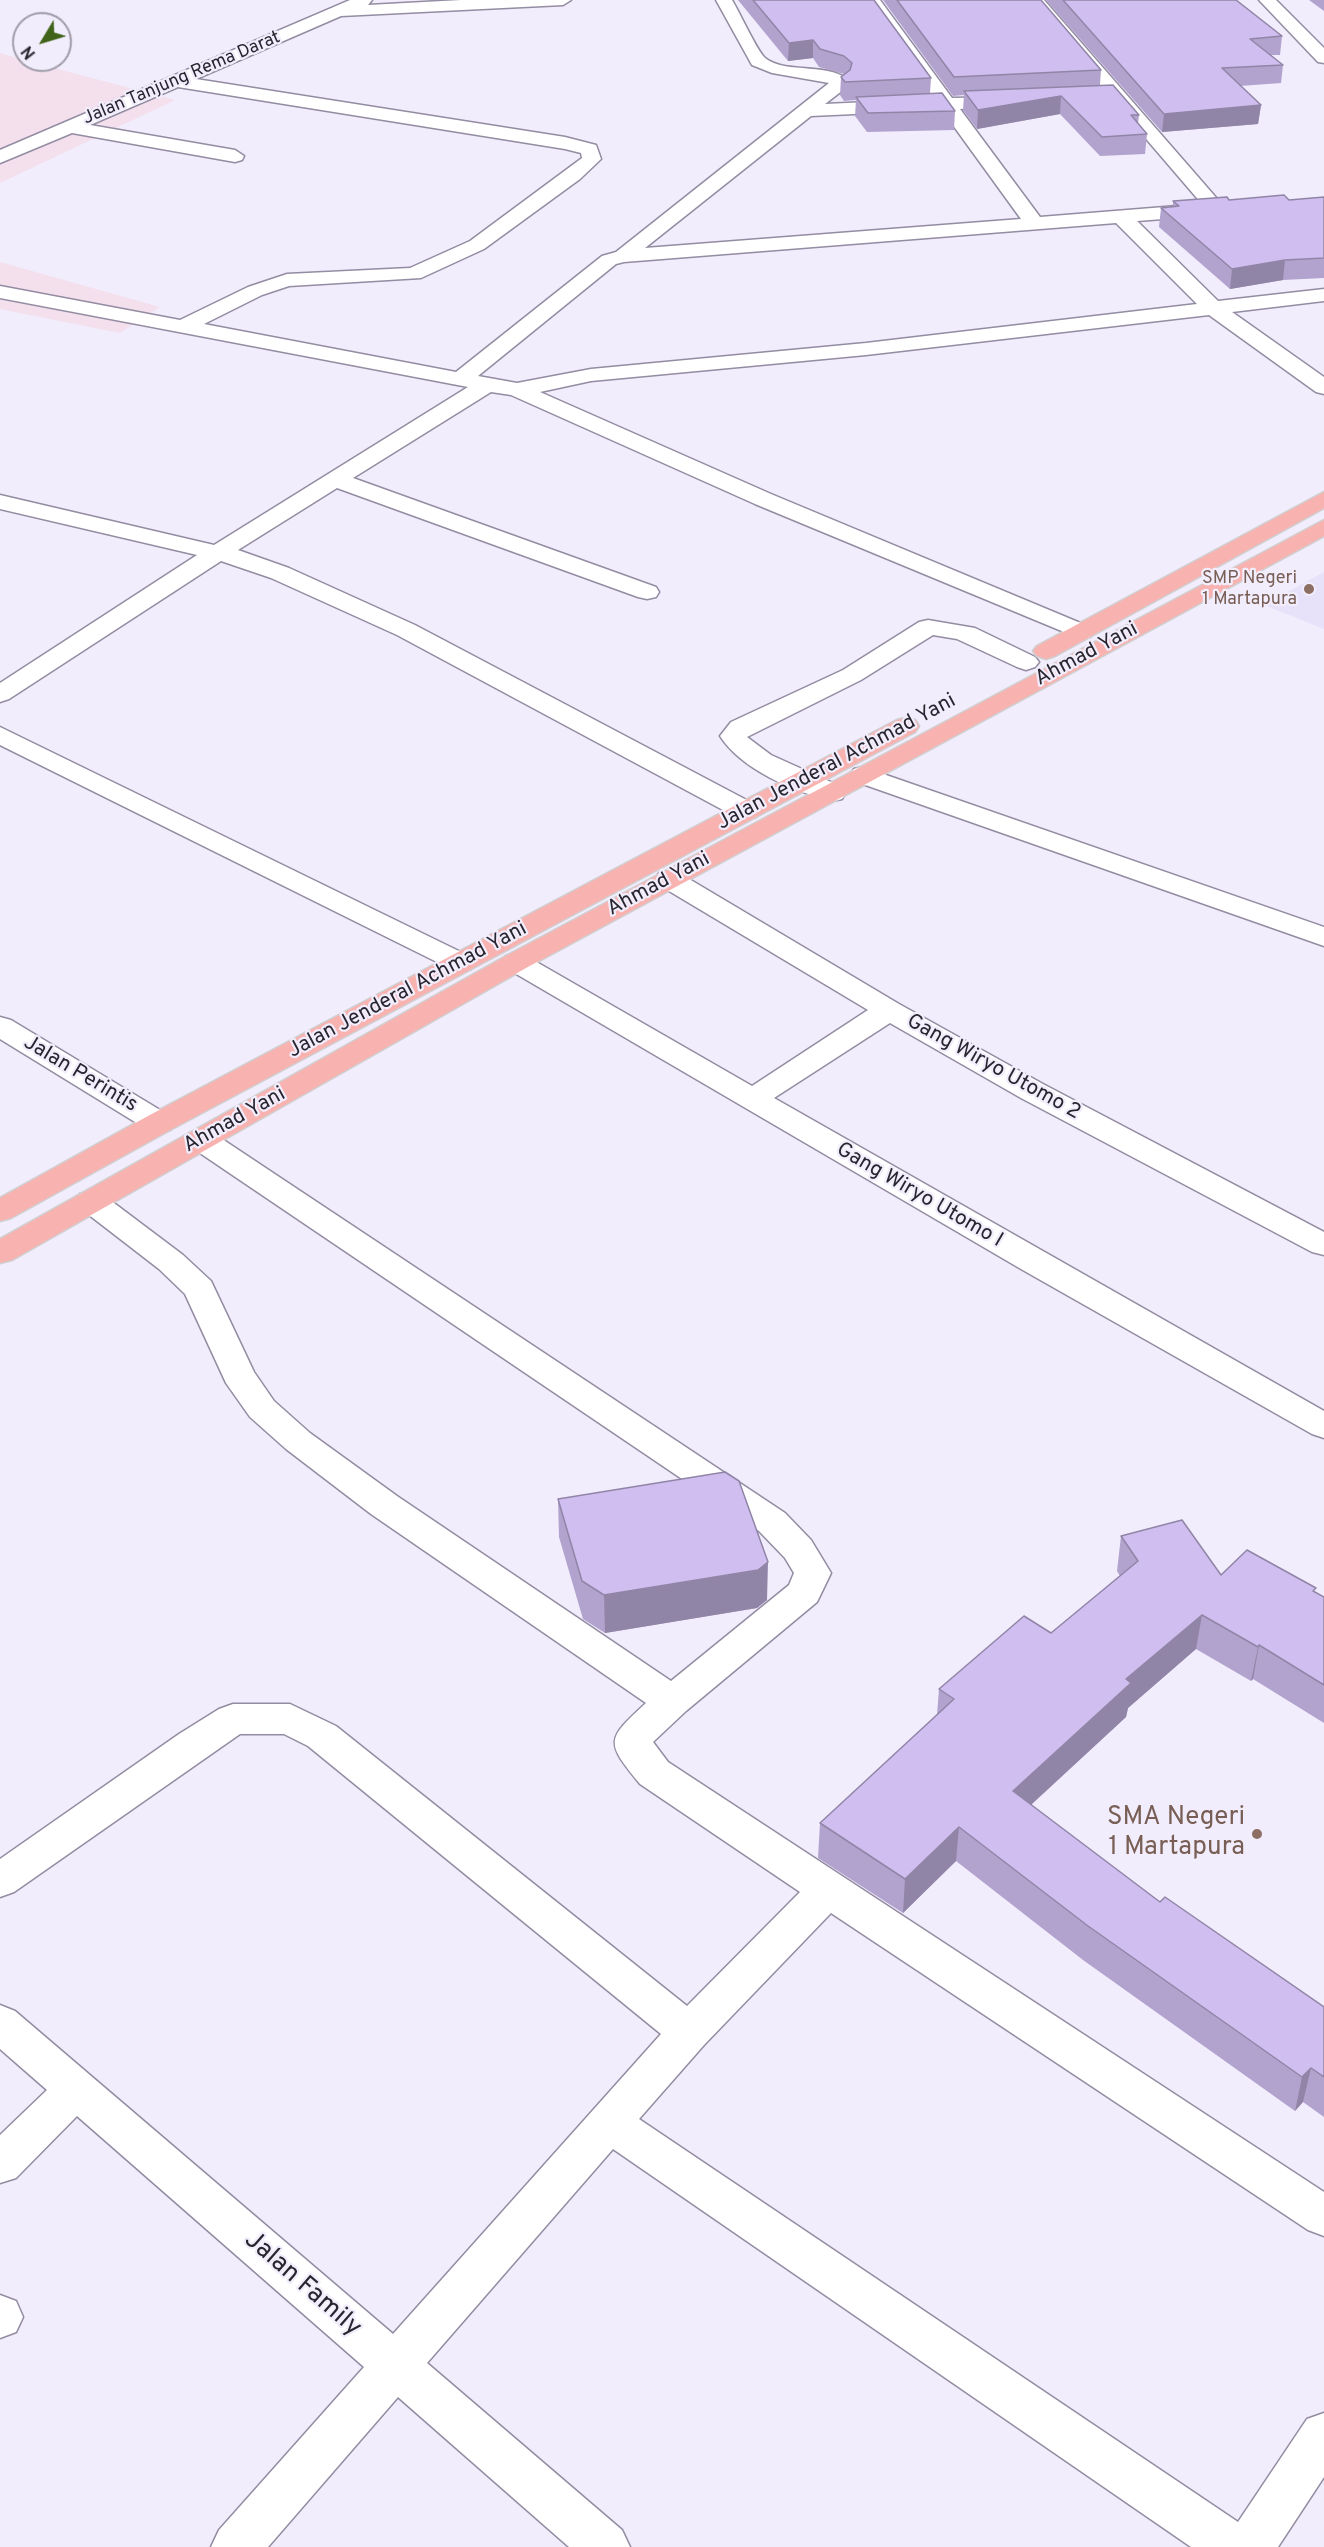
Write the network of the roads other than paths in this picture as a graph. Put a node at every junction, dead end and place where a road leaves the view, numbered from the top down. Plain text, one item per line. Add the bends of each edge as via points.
1 (364, 0) edge
2 (563, 0) edge
3 (724, 0) edge
4 (871, 0) edge
5 (1035, 0) edge
6 (1267, 0) edge
7 (342, 11) junction
8 (1324, 58) edge
9 (177, 81) junction
10 (1117, 95) junction
11 (1094, 96) edge
12 (1025, 100) edge
13 (947, 105) junction
14 (804, 111) junction
15 (70, 127) junction
16 (236, 156) dead end
17 (0, 157) edge
18 (1237, 208) edge
19 (1216, 209) junction
20 (1120, 216) junction
21 (1034, 222) junction
22 (623, 256) junction
23 (0, 292) edge
24 (1324, 295) edge
25 (1213, 308) junction
26 (184, 326) junction
27 (462, 378) junction
28 (488, 384) junction
29 (1324, 387) edge
30 (517, 390) junction
31 (334, 479) junction
32 (1324, 499) edge
33 (0, 502) edge
34 (1324, 527) edge
35 (217, 553) junction
36 (647, 592) dead end
37 (1080, 632) junction
38 (1026, 662) junction
39 (0, 693) edge
40 (0, 735) edge
41 (863, 776) junction
42 (803, 781) junction
43 (832, 793) junction
44 (746, 811) junction
45 (669, 879) junction
46 (1324, 937) edge
47 (516, 962) junction
48 (461, 963) junction
49 (889, 1010) junction
50 (0, 1026) edge
51 (752, 1099) junction
52 (159, 1123) junction
53 (202, 1140) junction
54 (91, 1201) junction
55 (0, 1211) edge
56 (35, 1233) junction
57 (1324, 1245) edge
58 (0, 1253) edge
59 (1324, 1426) edge
60 (672, 1701) junction
61 (0, 1881) edge
62 (829, 1890) junction
63 (0, 2023) edge
64 (689, 2032) junction
65 (76, 2089) junction
66 (610, 2122) junction
67 (0, 2164) edge
68 (1324, 2216) edge
69 (396, 2367) junction
70 (1324, 2435) edge
71 (236, 2547) edge
72 (605, 2547) edge
73 (1233, 2547) edge
74 (1250, 2547) edge

1 - 7 street, Jalan Tanjung Rema Darat
2 - 7 street
3 - 14 street via 758,61 772,68 841,83
4 - 13 street
5 - 10 street
6 - 8 street
7 - 9 street, Jalan Tanjung Rema Darat
9 - 15 street, Jalan Tanjung Rema Darat
9 - 26 street via 565,143 589,149 592,159 477,245 414,274 287,280 255,291
10 - 11 street
10 - 19 street
12 - 13 street
13 - 14 street
13 - 21 street
14 - 22 street
15 - 16 street
15 - 17 street, Jalan Tanjung Rema Darat
18 - 19 street
19 - 20 street
20 - 21 street
20 - 25 street
21 - 22 street
22 - 27 street via 609,260
23 - 26 street
24 - 25 street
25 - 29 street
25 - 30 street via 866,349 591,375
26 - 27 street
27 - 28 street
28 - 30 street
28 - 31 street
30 - 37 street
31 - 35 street
31 - 36 street
32 - 37 highway, Jalan Jenderal Achmad Yani
33 - 35 street
34 - 41 highway, Ahmad Yani
35 - 39 street
35 - 44 street via 280,573 406,630
37 - 38 highway, Jalan Jenderal Achmad Yani
38 - 42 highway, Jalan Jenderal Achmad Yani
38 - 42 street via 957,631 928,627 852,675 740,728 733,736 736,743 759,759
40 - 48 street
41 - 43 highway, Ahmad Yani
41 - 46 street
42 - 43 street
42 - 44 highway, Jalan Jenderal Achmad Yani
43 - 45 highway, Ahmad Yani
44 - 48 highway, Jalan Jenderal Achmad Yani
45 - 47 highway, Ahmad Yani
45 - 49 street, Gang Wiryo Utomo 2
47 - 51 street, Gang Wiryo Utomo I
47 - 53 highway, Ahmad Yani
48 - 52 highway, Jalan Jenderal Achmad Yani
49 - 51 street
49 - 57 street, Gang Wiryo Utomo 2 via 1032,1091
50 - 52 street, Jalan Perintis
51 - 59 street, Gang Wiryo Utomo I
52 - 55 highway, Jalan Jenderal Achmad Yani
53 - 54 highway, Ahmad Yani
53 - 60 street via 772,1522 798,1550 813,1574 804,1593
54 - 56 highway, Ahmad Yani
54 - 60 street via 171,1262 199,1289 238,1375 262,1409 298,1441 384,1505
55 - 56 highway
56 - 58 highway, Ahmad Yani
60 - 62 street via 634,1737 634,1749 642,1762
61 - 64 street via 233,1719 290,1719 322,1736
62 - 64 street
62 - 68 street
63 - 65 street, Jalan Family
64 - 66 street
65 - 67 street
65 - 69 street, Jalan Family
66 - 69 street
66 - 73 street
69 - 71 street
69 - 72 street, Jalan Family
70 - 74 street

